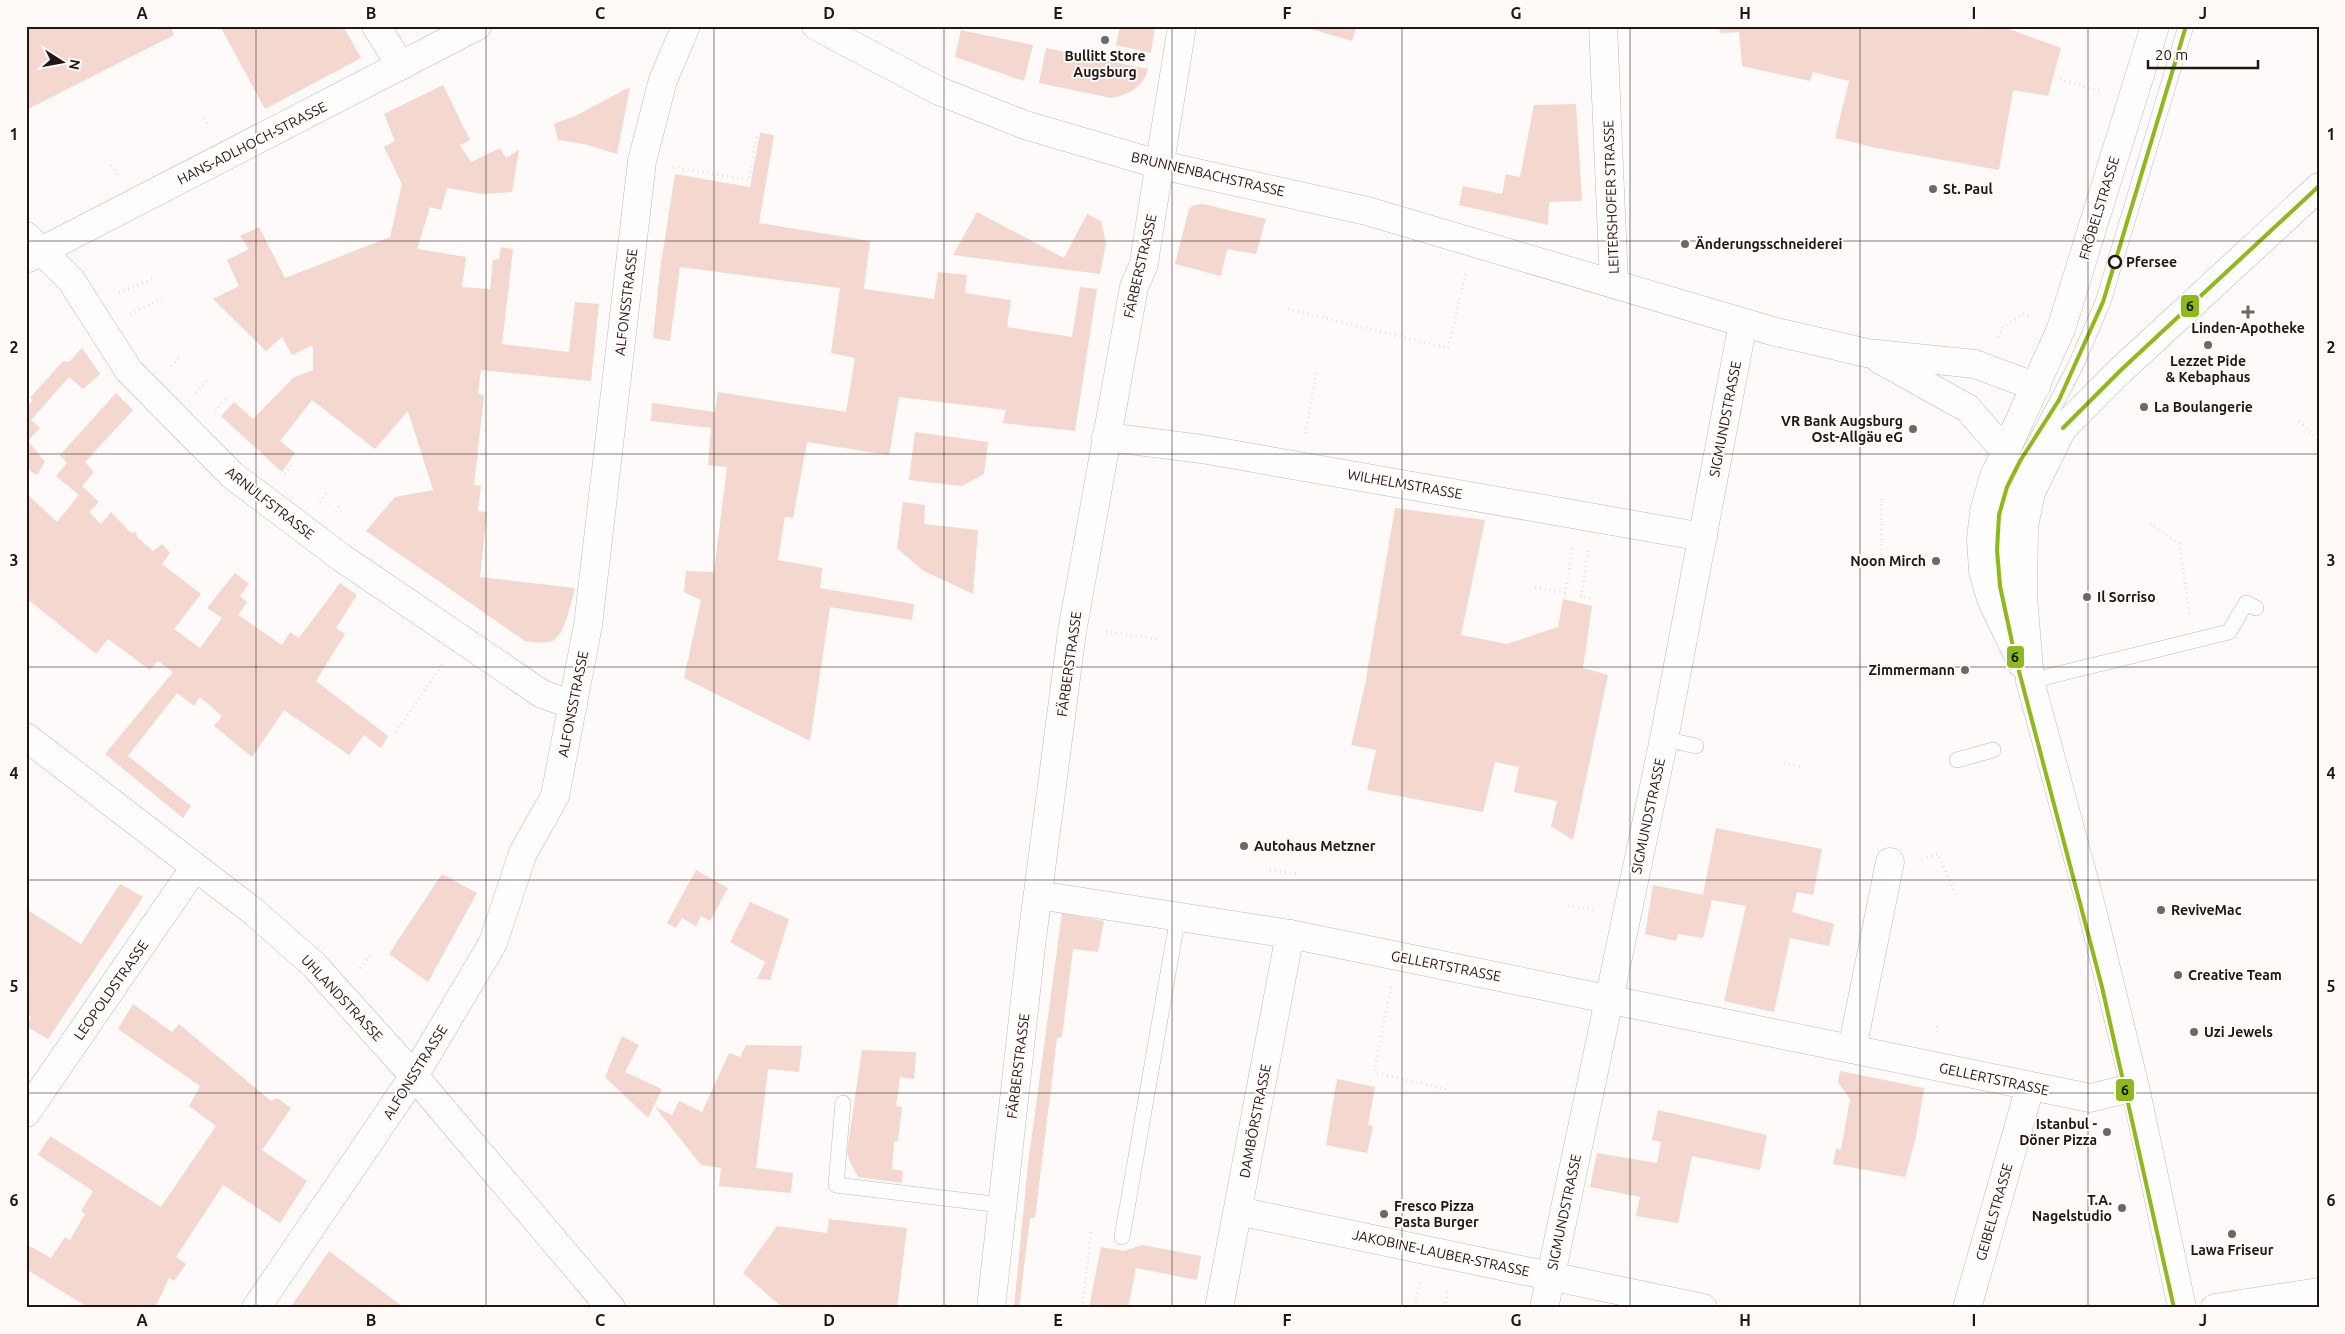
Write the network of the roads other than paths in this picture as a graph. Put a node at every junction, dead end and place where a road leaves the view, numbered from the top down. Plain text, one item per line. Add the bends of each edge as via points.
1 (376, 26) edge
2 (477, 26) edge
3 (686, 26) edge
4 (816, 26) edge
5 (1182, 26) edge
6 (1603, 26) edge
7 (2155, 26) edge
8 (2186, 26) edge
9 (401, 66) junction
10 (1161, 165) junction
11 (2319, 186) edge
12 (32, 249) edge
13 (1614, 284) junction
14 (1743, 323) junction
15 (1867, 353) junction
16 (2036, 388) junction
17 (2057, 421) junction
18 (1106, 437) junction
19 (2005, 451) junction
20 (1703, 537) junction
21 (2256, 608) dead end
22 (2030, 681) junction
23 (573, 704) junction
24 (26, 736) edge
25 (1664, 740) junction
26 (1696, 746) dead end
27 (1993, 750) dead end
28 (1957, 760) dead end
29 (1890, 865) road end
30 (195, 867) junction
31 (1038, 895) junction
32 (1178, 916) junction
33 (1290, 934) junction
34 (1610, 999) junction
35 (1852, 1049) junction
36 (414, 1076) junction
37 (2030, 1087) junction
38 (2135, 1087) junction
39 (843, 1103) dead end
40 (26, 1113) edge
41 (1001, 1205) junction
42 (1238, 1211) junction
43 (1122, 1237) dead end
44 (1550, 1276) junction
45 (2319, 1292) edge
46 (256, 1308) edge
47 (611, 1308) edge
48 (991, 1308) edge
49 (1219, 1308) edge
50 (1544, 1308) edge
51 (1702, 1308) edge
52 (1967, 1308) edge
53 (2182, 1308) edge
54 (2214, 1308) edge

1 - 9 street
2 - 9 street, HANS-ADLHOCH-STRASSE
3 - 23 street, ALFONSSTRASSE via 663,80 642,162 588,625
4 - 10 street, BRUNNENBACHSTRASSE via 939,91 1025,125
5 - 10 street, FÄRBERSTRASSE
6 - 13 street, LEITERSHOFER STRASSE
7 - 16 street, FRÖBELSTRASSE via 2061,329
8 - 17 lane via 2103,302
9 - 12 street, HANS-ADLHOCH-STRASSE
10 - 13 street, BRUNNENBACHSTRASSE via 1367,211
10 - 18 street, FÄRBERSTRASSE via 1144,264 1134,287
11 - 17 street via 2122,369
12 - 23 street, ARNULFSTRASSE via 71,280 128,371 232,475 342,558 542,694
13 - 14 street, LEITERSHOFER STRASSE
14 - 15 street, LEITERSHOFER STRASSE
14 - 20 street, SIGMUNDSTRASSE
15 - 16 street, LEITERSHOFER STRASSE via 1975,364
15 - 19 street, LEITERSHOFER STRASSE via 1968,408
16 - 17 lane
16 - 19 street, FRÖBELSTRASSE
17 - 22 street via 2031,492 2024,526 2023,596
17 - 22 lane via 2018,474 2007,515 2011,600
18 - 20 street, WILHELMSTRASSE via 1202,449
18 - 31 street, FÄRBERSTRASSE via 1074,626
19 - 22 street, FRÖBELSTRASSE via 1993,478 1984,512 1982,571 1991,599
20 - 25 street, SIGMUNDSTRASSE
21 - 22 lane via 2246,603 2229,632
22 - 38 street via 2091,906
23 - 36 street, ALFONSSTRASSE via 556,796 523,853 493,943
24 - 30 street, UHLANDSTRASSE
25 - 26 lane
25 - 34 street, SIGMUNDSTRASSE
27 - 28 lane
29 - 35 street
30 - 36 street, UHLANDSTRASSE via 254,912 314,965
30 - 40 street, LEOPOLDSTRASSE
31 - 32 street, GELLERTSTRASSE
31 - 41 street, FÄRBERSTRASSE
32 - 33 street, GELLERTSTRASSE
32 - 43 lane
33 - 34 street, GELLERTSTRASSE
33 - 42 street, DAMBÖRSTRASSE
34 - 35 street, GELLERTSTRASSE
34 - 44 street, SIGMUNDSTRASSE
35 - 37 street, GELLERTSTRASSE
36 - 46 street, ALFONSSTRASSE
36 - 47 street, UHLANDSTRASSE
37 - 38 street, GELLERTSTRASSE via 2090,1098
37 - 52 street, GEIBELSTRASSE
38 - 53 street
39 - 41 lane via 836,1186
41 - 48 street, FÄRBERSTRASSE
42 - 44 street, JAKOBINE-LAUBER-STRASSE
42 - 49 street, DAMBÖRSTRASSE
44 - 50 street, SIGMUNDSTRASSE
44 - 51 street, JAKOBINE-LAUBER-STRASSE
45 - 54 street

